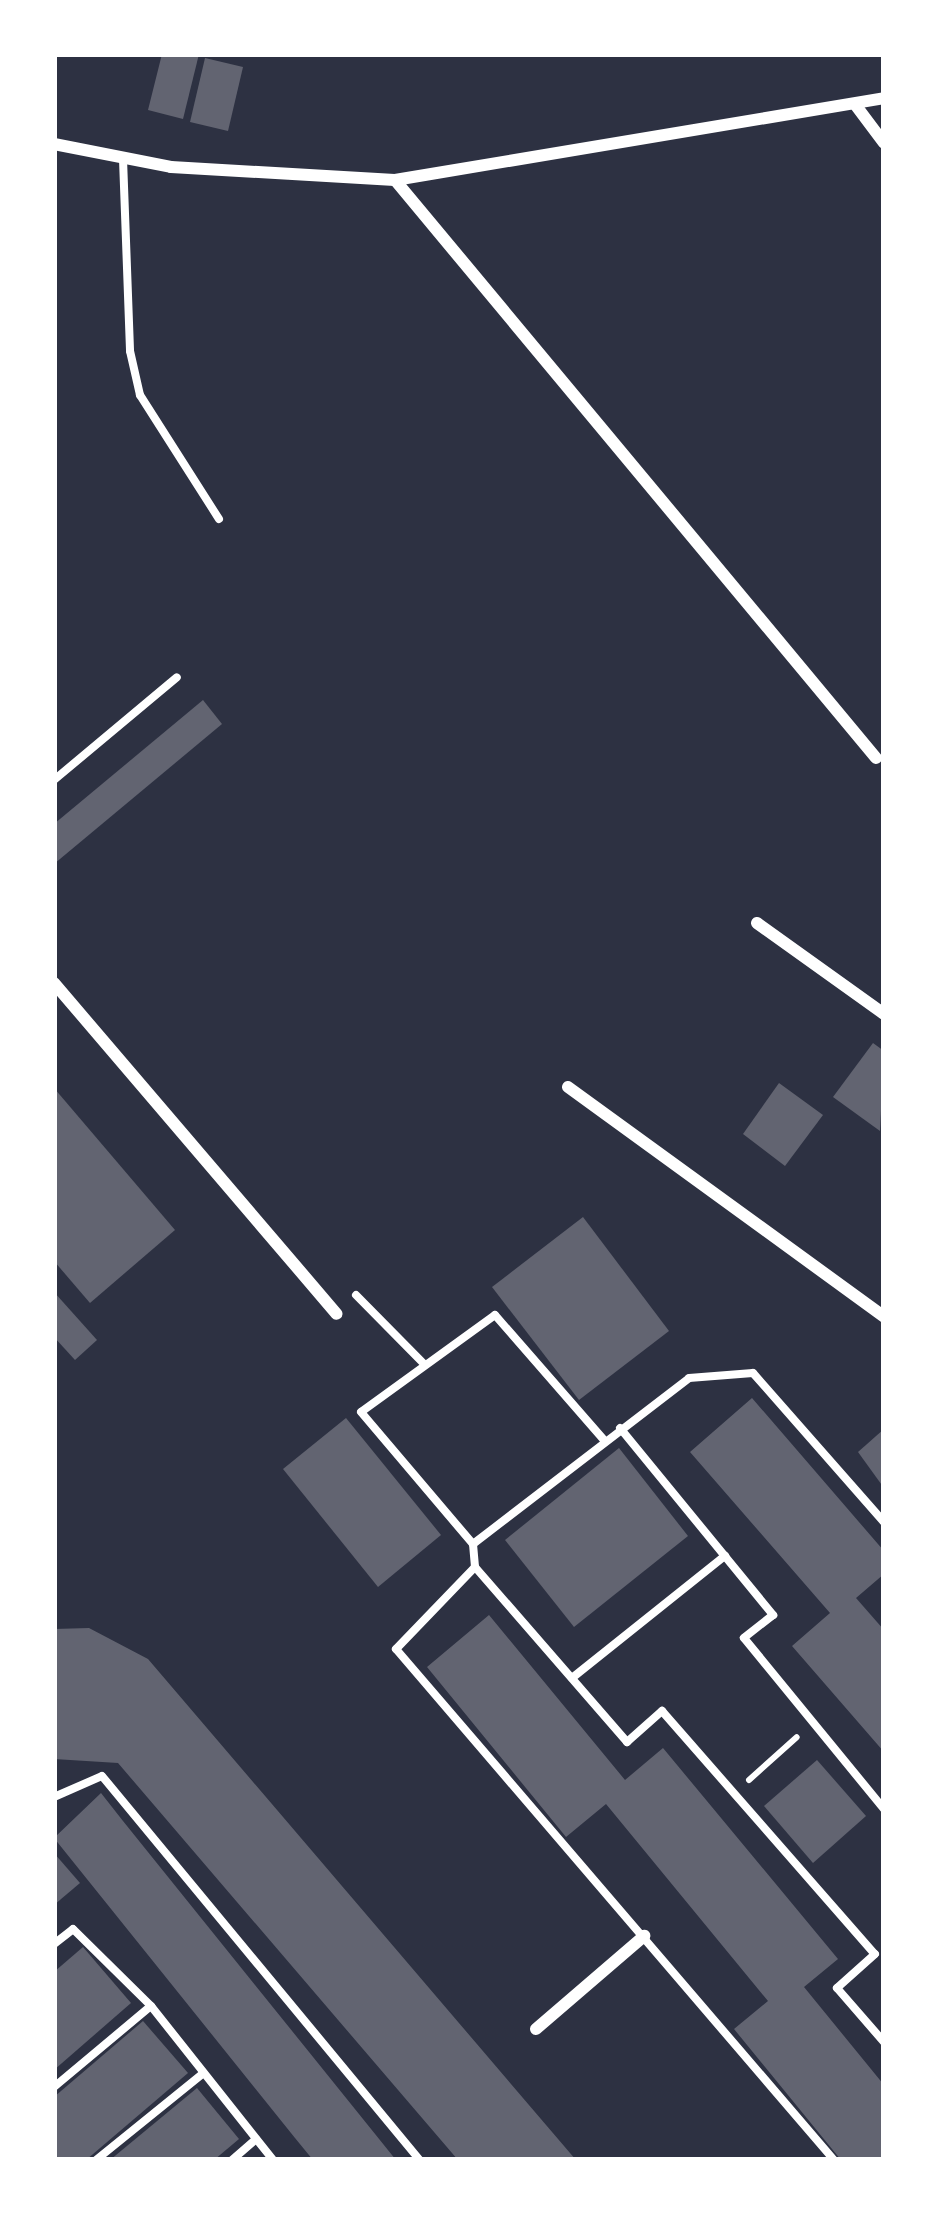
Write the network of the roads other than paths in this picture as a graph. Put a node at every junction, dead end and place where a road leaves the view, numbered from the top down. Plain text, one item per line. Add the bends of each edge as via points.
1 (884, 98) edge
2 (857, 107) junction
3 (884, 142) edge
4 (54, 144) edge
5 (123, 158) junction
6 (394, 180) junction
7 (219, 519) dead end
8 (177, 677) dead end
9 (876, 758) dead end
10 (54, 781) edge
11 (757, 922) dead end
12 (54, 983) edge
13 (884, 1014) edge
14 (568, 1087) dead end
15 (356, 1295) dead end
16 (337, 1314) dead end
17 (884, 1317) edge
18 (425, 1365) junction
19 (620, 1428) junction
20 (604, 1440) junction
21 (884, 1522) edge
22 (473, 1544) junction
23 (725, 1556) junction
24 (475, 1567) junction
25 (572, 1678) junction
26 (54, 1797) edge
27 (884, 1809) edge
28 (644, 1936) junction
29 (54, 1944) edge
30 (151, 2006) junction
31 (536, 2030) dead end
32 (883, 2037) edge
33 (201, 2075) junction
34 (54, 2087) edge
35 (256, 2139) junction
36 (96, 2160) edge
37 (232, 2160) edge
38 (273, 2160) edge
39 (420, 2160) edge
40 (834, 2160) edge

1 - 2 street
2 - 3 street
2 - 6 street
4 - 5 street
5 - 6 street
5 - 7 lane via 130,352 140,395
6 - 9 street
8 - 10 lane
11 - 13 street
12 - 16 street
14 - 17 street
15 - 18 lane
18 - 20 lane via 495,1315
18 - 22 lane via 361,1412
19 - 20 lane
19 - 21 lane via 689,1378 753,1373
19 - 23 lane
20 - 22 lane
22 - 24 lane
23 - 25 lane
23 - 27 lane via 772,1615 744,1638
24 - 25 lane
24 - 28 lane via 396,1649
25 - 32 lane via 627,1742 662,1711 875,1954 837,1988
26 - 39 lane via 102,1776
28 - 31 street
28 - 40 lane
29 - 30 lane via 73,1929
30 - 33 lane
30 - 34 lane
33 - 35 lane
33 - 36 lane
35 - 37 lane
35 - 38 lane

